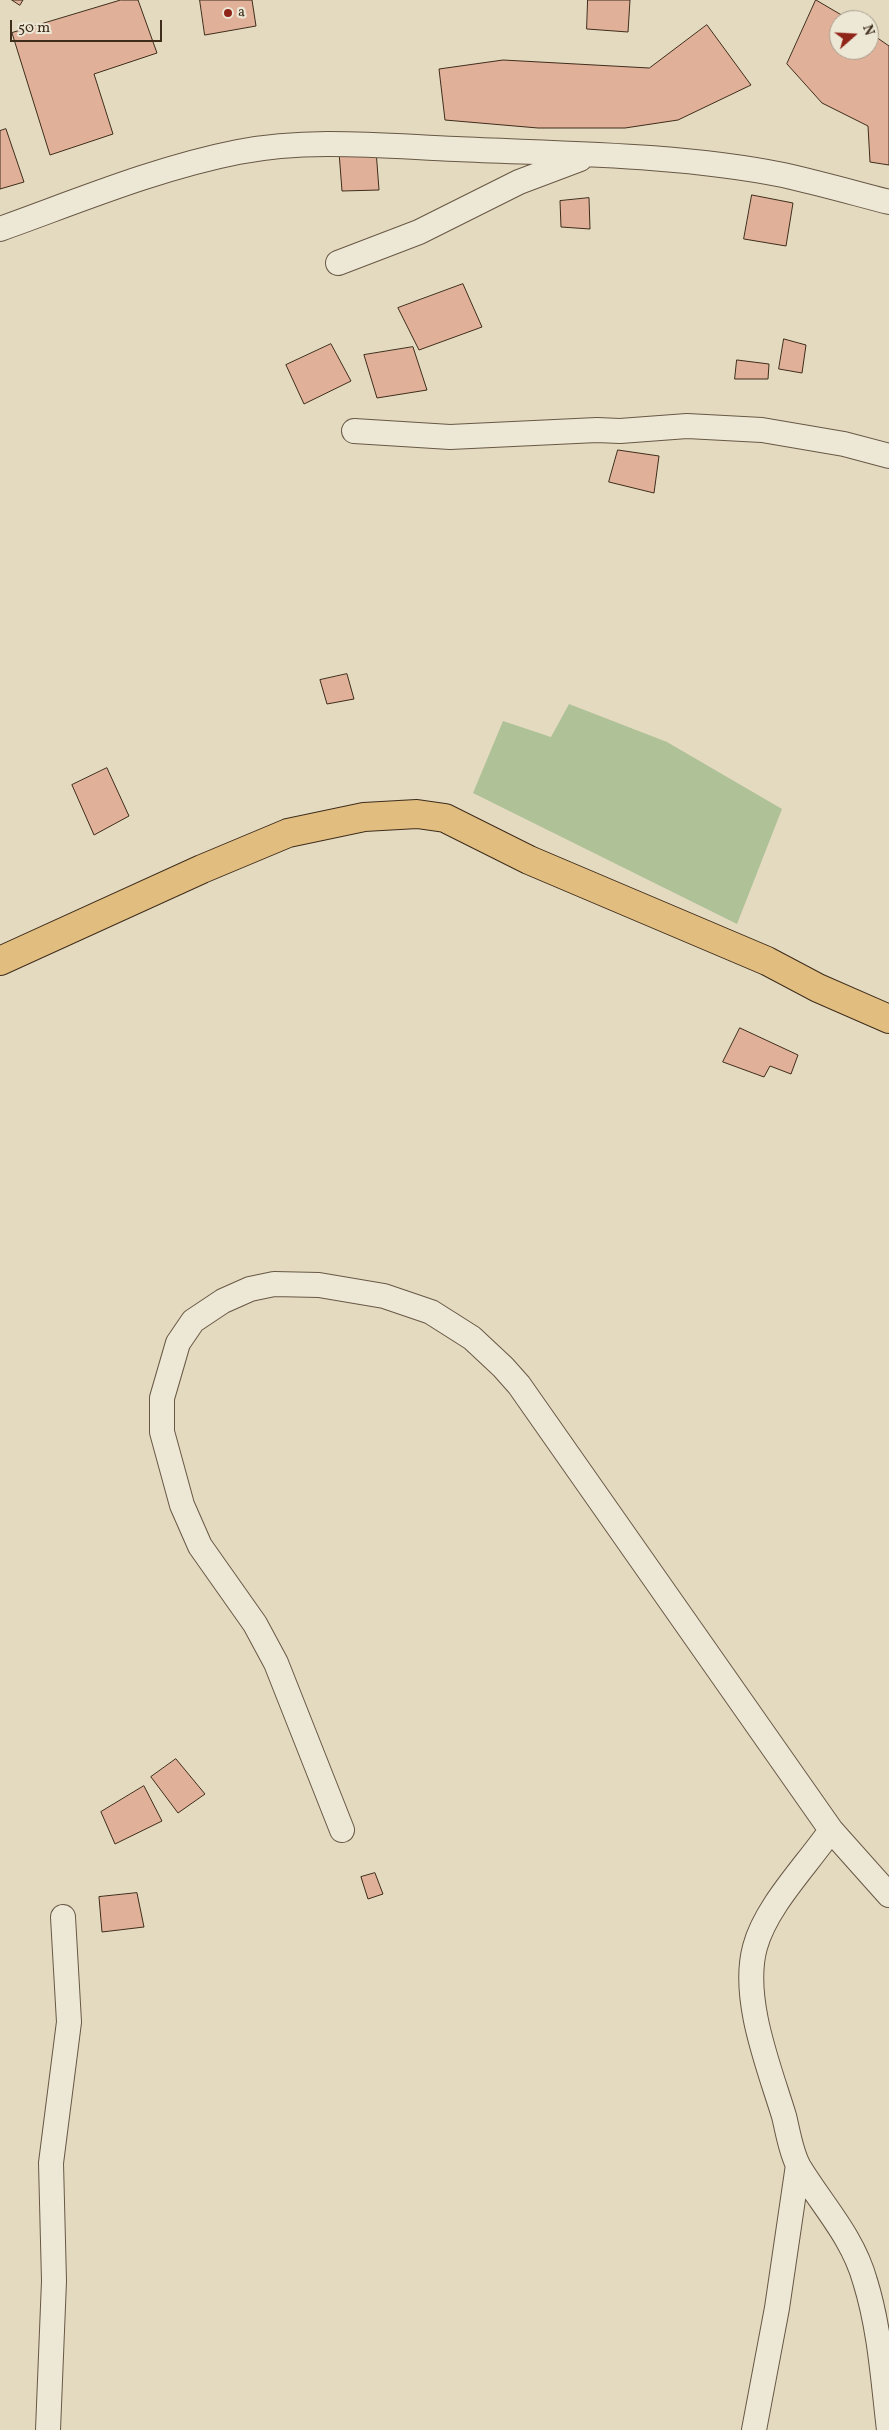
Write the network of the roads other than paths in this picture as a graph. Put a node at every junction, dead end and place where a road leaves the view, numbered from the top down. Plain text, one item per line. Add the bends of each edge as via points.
1 (592, 155) junction
2 (889, 202) edge
3 (0, 229) edge
4 (338, 263) dead end
5 (354, 431) dead end
6 (889, 456) edge
7 (0, 961) edge
8 (889, 1019) edge
9 (342, 1830) dead end
10 (830, 1830) junction
11 (889, 1895) edge
12 (62, 1917) dead end
13 (798, 2165) junction
14 (48, 2430) edge
15 (754, 2430) edge
16 (889, 2430) edge

1 - 2 street via 711,165 782,175
1 - 3 street via 346,144 282,146 238,152 143,179
1 - 4 street via 518,182 419,232
5 - 6 street via 450,437 687,426 762,430 844,444
7 - 8 main road via 288,832 364,818 417,814 445,818 529,860 767,961
9 - 10 street via 276,1663 255,1624 200,1546 182,1505 162,1432 164,1390 178,1343 193,1321 223,1301 250,1289 274,1284 319,1285 406,1302 445,1321 489,1352 519,1384
10 - 11 street
10 - 13 street via 768,1919 755,1947 752,1967 755,2013
12 - 14 street via 69,2022 50,2163 54,2282
13 - 15 street via 777,2308
13 - 16 street via 841,2227 866,2280 882,2361

